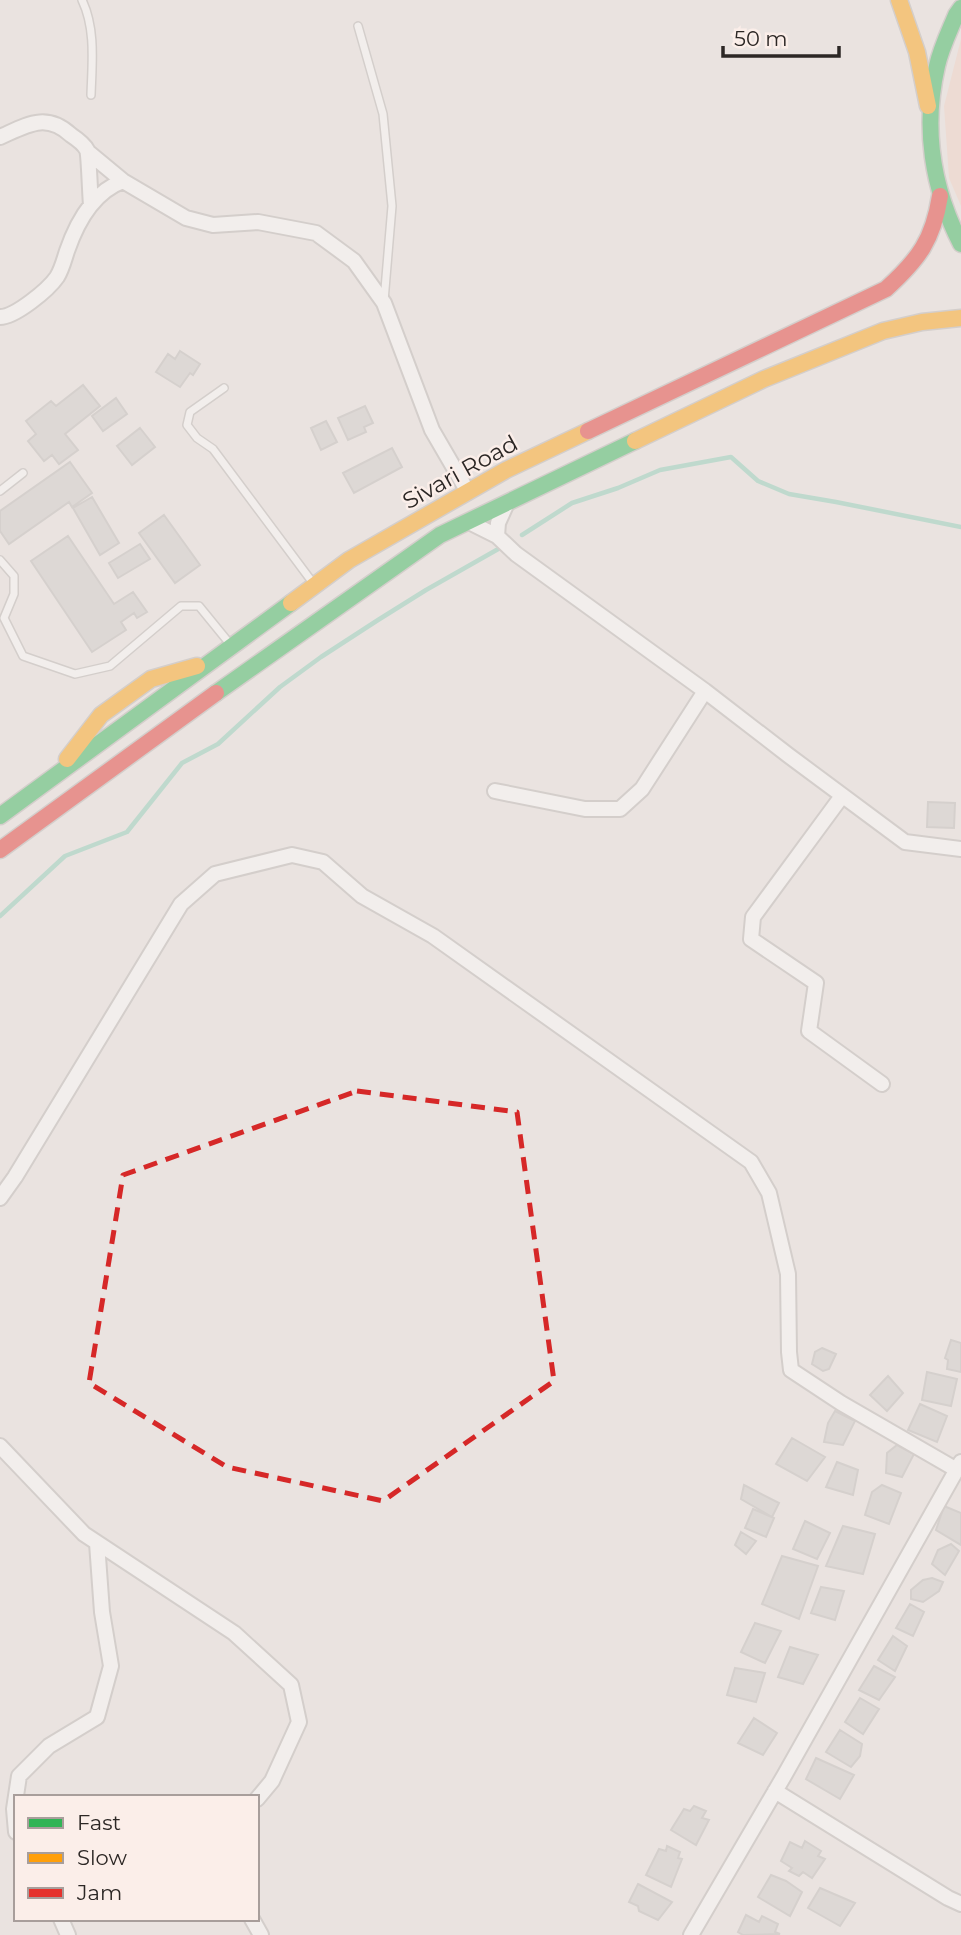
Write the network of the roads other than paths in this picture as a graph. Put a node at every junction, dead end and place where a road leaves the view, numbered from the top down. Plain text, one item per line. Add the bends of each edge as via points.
1 (82, 0) edge
2 (899, 0) edge
3 (961, 8) edge
4 (358, 26) dead end
5 (91, 95) dead end
6 (929, 115) junction
7 (0, 137) edge
8 (88, 152) junction
9 (123, 181) junction
10 (940, 196) junction
11 (91, 205) junction
12 (961, 244) edge
13 (384, 303) junction
14 (0, 317) edge
15 (961, 318) edge
16 (224, 388) dead end
17 (23, 473) dead end
18 (0, 491) edge
19 (468, 492) junction
20 (506, 503) junction
21 (468, 522) junction
22 (497, 536) junction
23 (0, 560) edge
24 (315, 586) junction
25 (232, 647) junction
26 (213, 662) junction
27 (705, 691) junction
28 (52, 778) junction
29 (495, 791) dead end
30 (842, 796) junction
31 (0, 816) edge
32 (961, 849) edge
33 (0, 850) edge
34 (882, 1084) dead end
35 (0, 1198) edge
36 (0, 1446) edge
37 (959, 1466) edge
38 (97, 1543) junction
39 (775, 1791) junction
40 (16, 1795) edge
41 (259, 1797) edge
42 (961, 1904) edge
43 (691, 1935) edge

1 - 5 lane via 93,48
2 - 6 main road via 918,51
3 - 6 main road via 938,63
4 - 13 lane via 383,114 392,206
6 - 10 main road via 931,156
7 - 8 street via 43,122 54,123
8 - 9 street
8 - 11 street
9 - 11 street
9 - 13 street via 186,218 213,225 258,222 316,233 354,261
10 - 12 main road
10 - 19 main road, Sivari Road via 925,245 886,289
11 - 14 street via 57,278 29,303
13 - 19 street via 432,430
15 - 20 main road, Sivari Road via 883,331 788,369
16 - 24 lane via 190,412 187,425 213,449
17 - 18 lane
19 - 24 main road, Sivari Road via 349,560
20 - 21 main road, Sivari Road
20 - 22 street
21 - 22 street
21 - 33 main road, Sivari Road via 440,535 372,582
22 - 27 street
23 - 25 lane via 14,576 14,594 4,618 23,656 75,674 110,666 181,606 199,606
24 - 25 main road, Sivari Road
25 - 26 main road, Sivari Road
26 - 28 main road, Sivari Road
26 - 28 main road via 151,680 101,715
27 - 29 street via 642,789 620,809 585,809
27 - 30 street
28 - 31 main road, Sivari Road
30 - 32 street via 905,842
30 - 34 street via 753,917 751,939 816,983 808,1031
35 - 37 street via 181,904 215,874 292,855 323,862 362,896 433,936 751,1162 769,1193 788,1274 791,1370 841,1404
36 - 38 street
37 - 39 street
38 - 40 street via 111,1666 97,1717 49,1746 19,1776
38 - 41 street via 234,1633 291,1685 299,1722 272,1781
39 - 42 street
39 - 43 street

